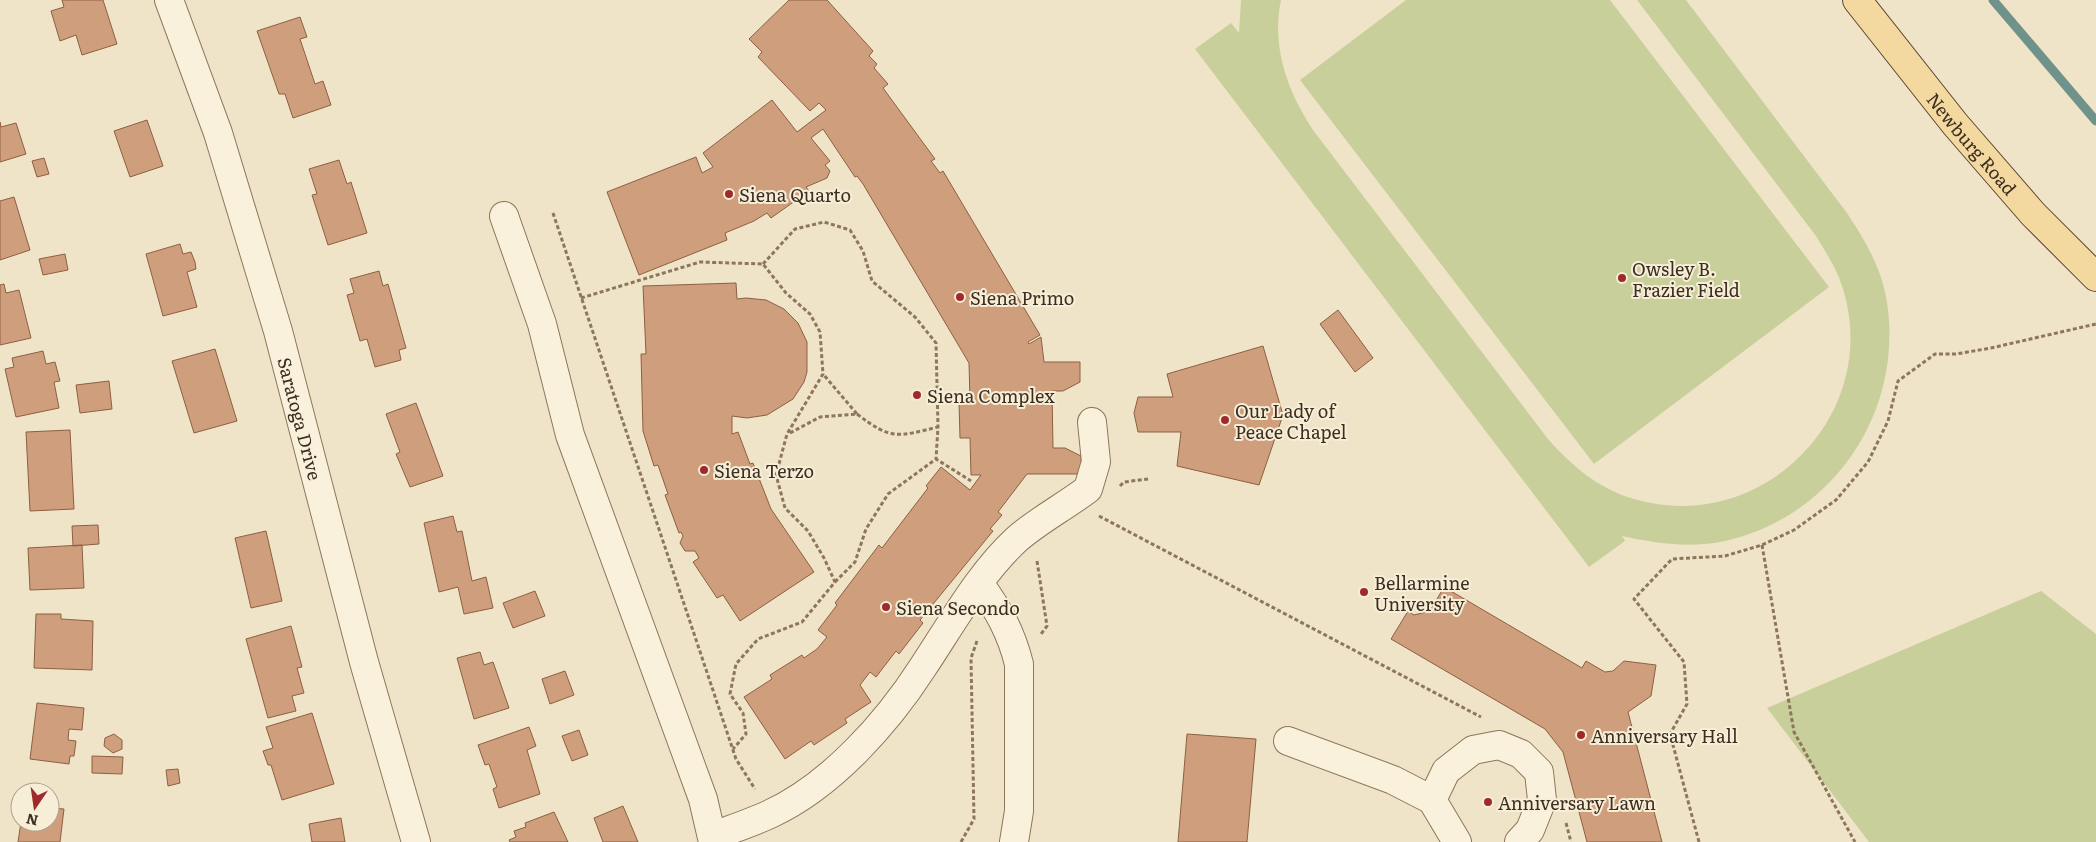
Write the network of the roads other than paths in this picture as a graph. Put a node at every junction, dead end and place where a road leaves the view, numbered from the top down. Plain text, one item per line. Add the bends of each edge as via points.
1 (169, 0) edge
2 (1857, 0) edge
3 (504, 216) dead end
4 (2096, 277) edge
5 (1092, 422) dead end
6 (979, 583) junction
7 (1288, 741) dead end
8 (1432, 800) junction
9 (713, 839) edge
10 (416, 842) edge
11 (1014, 842) edge
12 (1457, 842) edge
13 (1519, 842) edge

1 - 10 street, Saratoga Drive via 218,133 278,331 364,662
2 - 4 main road, Newburg Road via 1949,117 2033,214
3 - 9 street via 542,324 570,435 703,799
5 - 6 street via 1096,462 1088,490 1016,540
6 - 9 street via 886,719 840,765 804,795
6 - 11 street via 1001,613 1013,641 1018,664 1019,811
7 - 8 street via 1393,780
8 - 12 street
8 - 13 street via 1446,771 1473,750 1499,745 1521,754 1539,772 1542,800 1530,830

